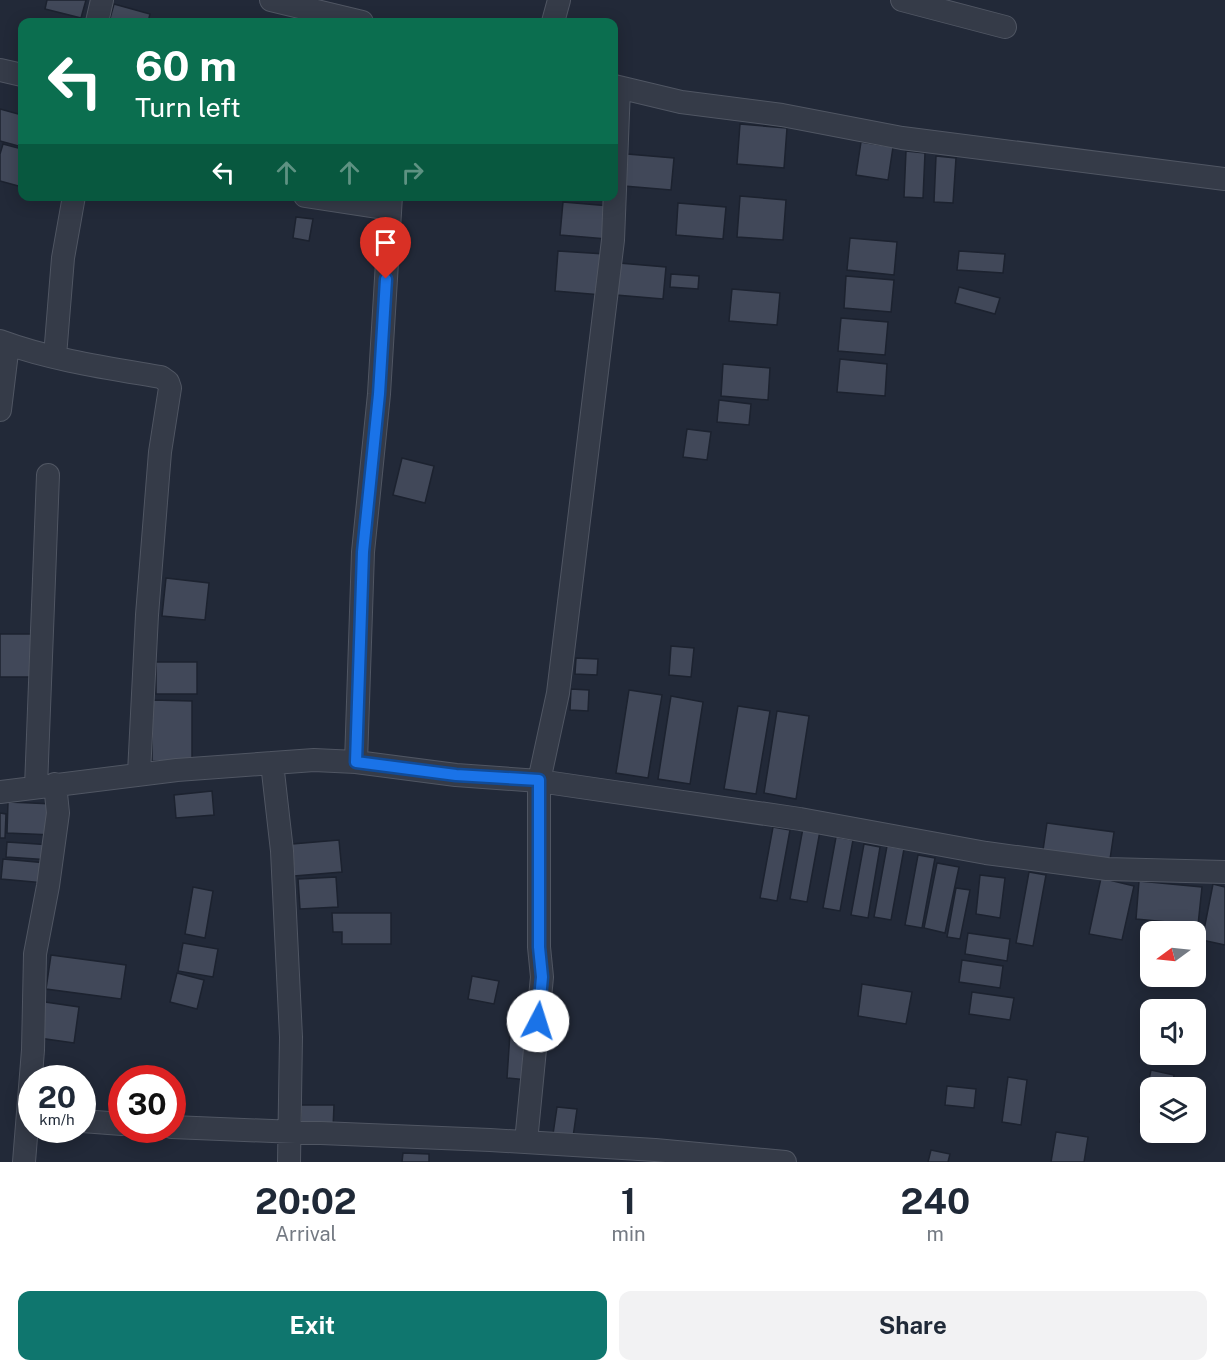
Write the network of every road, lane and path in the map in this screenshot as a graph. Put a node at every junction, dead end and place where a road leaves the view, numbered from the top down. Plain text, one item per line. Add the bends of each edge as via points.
1 (102, 0) edge
2 (271, 0) edge
3 (559, 0) edge
4 (902, 0) edge
5 (98, 18) edge
6 (345, 18) edge
7 (554, 18) edge
8 (1005, 27) dead end
9 (0, 70) edge
10 (18, 74) edge
11 (618, 87) edge
12 (1225, 179) edge
13 (73, 201) edge
14 (366, 201) edge
15 (614, 201) edge
16 (390, 203) edge
17 (4, 342) edge
18 (55, 356) junction
19 (0, 410) edge
20 (48, 475) dead end
21 (356, 762) junction
22 (272, 763) junction
23 (140, 774) junction
24 (539, 780) junction
25 (45, 785) junction
26 (0, 792) edge
27 (1225, 872) edge
28 (32, 1065) edge
29 (186, 1128) edge
30 (290, 1132) junction
31 (526, 1142) junction
32 (27, 1143) edge
33 (24, 1162) edge
34 (289, 1162) edge
35 (785, 1162) edge

1 - 5 street
2 - 6 street
3 - 7 street
4 - 8 street
9 - 10 street
11 - 12 street via 681,102 902,138
13 - 18 street via 63,258
14 - 16 street
15 - 24 street via 613,240 558,693
16 - 21 street via 379,394 363,552
17 - 18 street
17 - 19 street
18 - 23 street via 161,377 170,388 160,452 147,603
20 - 25 street
21 - 22 street
21 - 24 street via 456,775
22 - 23 street
22 - 30 street via 282,850 291,1037
23 - 25 street
24 - 27 street via 800,819 986,854 1107,869
24 - 31 street via 542,977
25 - 26 street
25 - 28 street via 58,813 35,954
29 - 30 street
30 - 31 street
30 - 34 street
31 - 35 street
32 - 33 street

